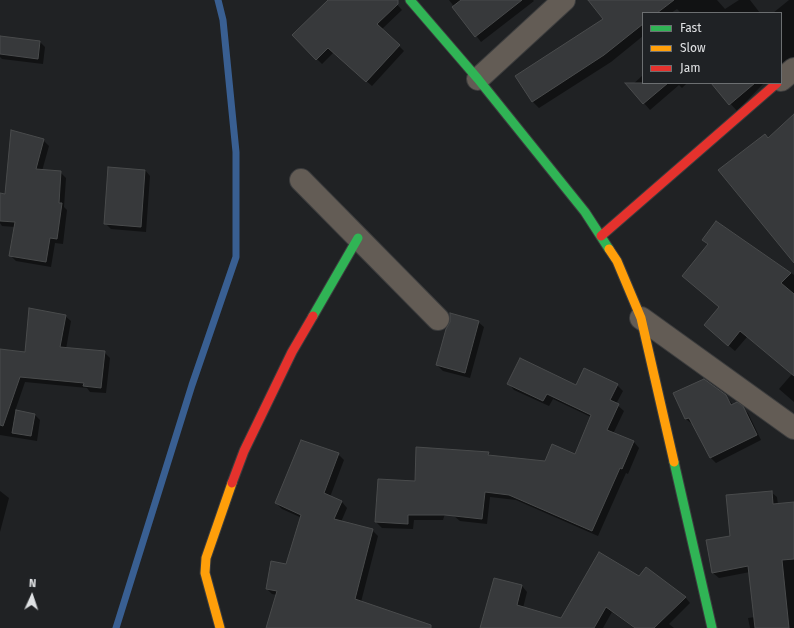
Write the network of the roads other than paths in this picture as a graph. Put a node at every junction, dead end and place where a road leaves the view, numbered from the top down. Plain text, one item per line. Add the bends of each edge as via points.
1 (410, 0) edge
2 (564, 0) edge
3 (794, 68) edge
4 (478, 79) junction
5 (782, 79) edge
6 (776, 84) edge
7 (301, 180) dead end
8 (601, 236) junction
9 (358, 238) junction
10 (641, 318) junction
11 (438, 319) dead end
12 (794, 428) edge
13 (220, 628) edge
14 (712, 628) edge

1 - 4 street
2 - 4 street
3 - 5 street
4 - 8 street via 585,212
6 - 8 street
7 - 9 street
8 - 10 street via 617,261
9 - 11 street
9 - 13 street via 292,352 244,451 206,558 205,573
10 - 12 street
10 - 14 street

